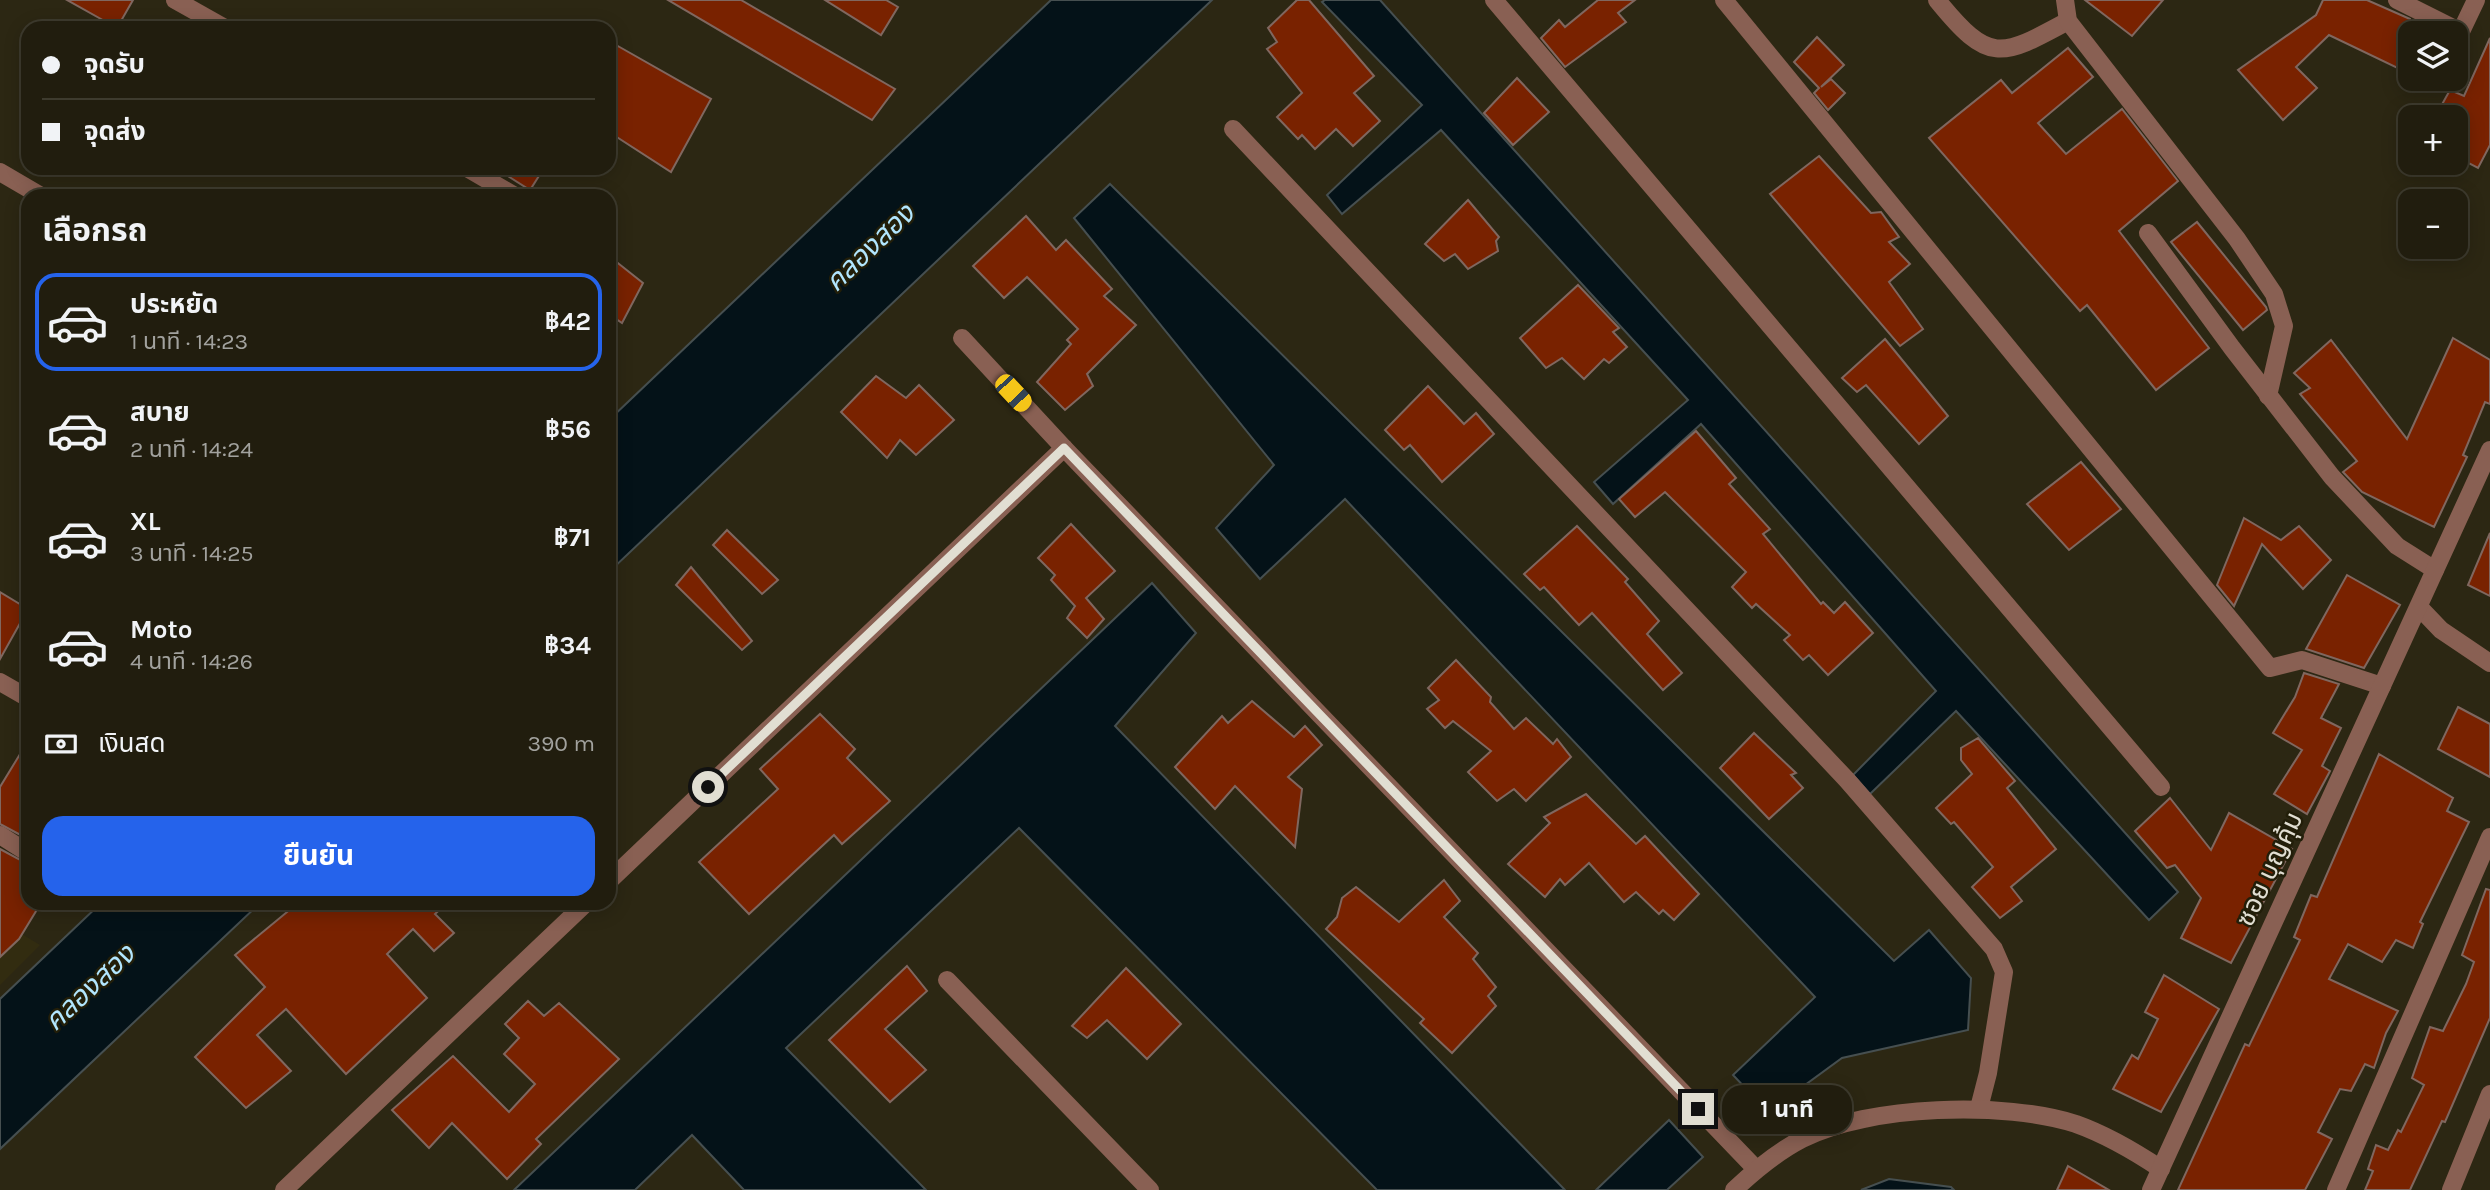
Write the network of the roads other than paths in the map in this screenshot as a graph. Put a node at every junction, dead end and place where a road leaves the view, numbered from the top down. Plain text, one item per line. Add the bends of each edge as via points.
1 (175, 0) edge
2 (1494, 0) edge
3 (1724, 0) edge
4 (1937, 0) edge
5 (2065, 0) edge
6 (2397, 0) edge
7 (2476, 0) edge
8 (212, 21) edge
9 (2068, 21) junction
10 (2431, 21) edge
11 (2466, 21) edge
12 (1233, 129) dead end
13 (0, 172) edge
14 (479, 175) edge
15 (29, 189) edge
16 (503, 189) edge
17 (2148, 233) dead end
18 (962, 338) dead end
19 (2268, 396) junction
20 (1064, 448) junction
21 (2490, 450) edge
22 (2435, 570) junction
23 (2418, 607) junction
24 (2490, 663) edge
25 (5, 684) edge
26 (2382, 685) junction
27 (21, 694) edge
28 (0, 703) edge
29 (2161, 786) dead end
30 (0, 835) edge
31 (2490, 837) edge
32 (21, 848) edge
33 (616, 874) edge
34 (579, 910) edge
35 (947, 980) dead end
36 (2490, 1094) edge
37 (1979, 1108) junction
38 (1756, 1169) junction
39 (2161, 1169) junction
40 (284, 1190) edge
41 (1150, 1190) edge
42 (1734, 1190) edge
43 (2151, 1190) edge
44 (2336, 1190) edge
45 (2451, 1190) edge

1 - 8 street
2 - 29 street
3 - 26 street via 2270,668 2302,660
4 - 9 street via 1972,39 1996,49 2018,49
5 - 9 street
6 - 10 street
7 - 11 street
9 - 19 street via 2237,239 2274,294 2284,326
12 - 37 street via 1847,780 1994,949 2004,972
13 - 15 street
14 - 16 street
17 - 19 street
18 - 20 street
19 - 22 street via 2366,516 2397,546
20 - 33 street
20 - 38 street
21 - 22 street, ซอย บุญคุ้ม
22 - 23 street, ซอย บุญคุ้ม
23 - 24 street via 2441,630
23 - 26 street, ซอย บุญคุ้ม
25 - 27 street
25 - 28 street
26 - 39 street, ซอย บุญคุ้ม
30 - 32 street
31 - 44 street
34 - 40 street
35 - 41 street
36 - 45 street
37 - 38 street via 1868,1118 1830,1128 1802,1139
37 - 39 street via 2074,1124 2122,1143
38 - 42 street
39 - 43 street, ซอย บุญคุ้ม

